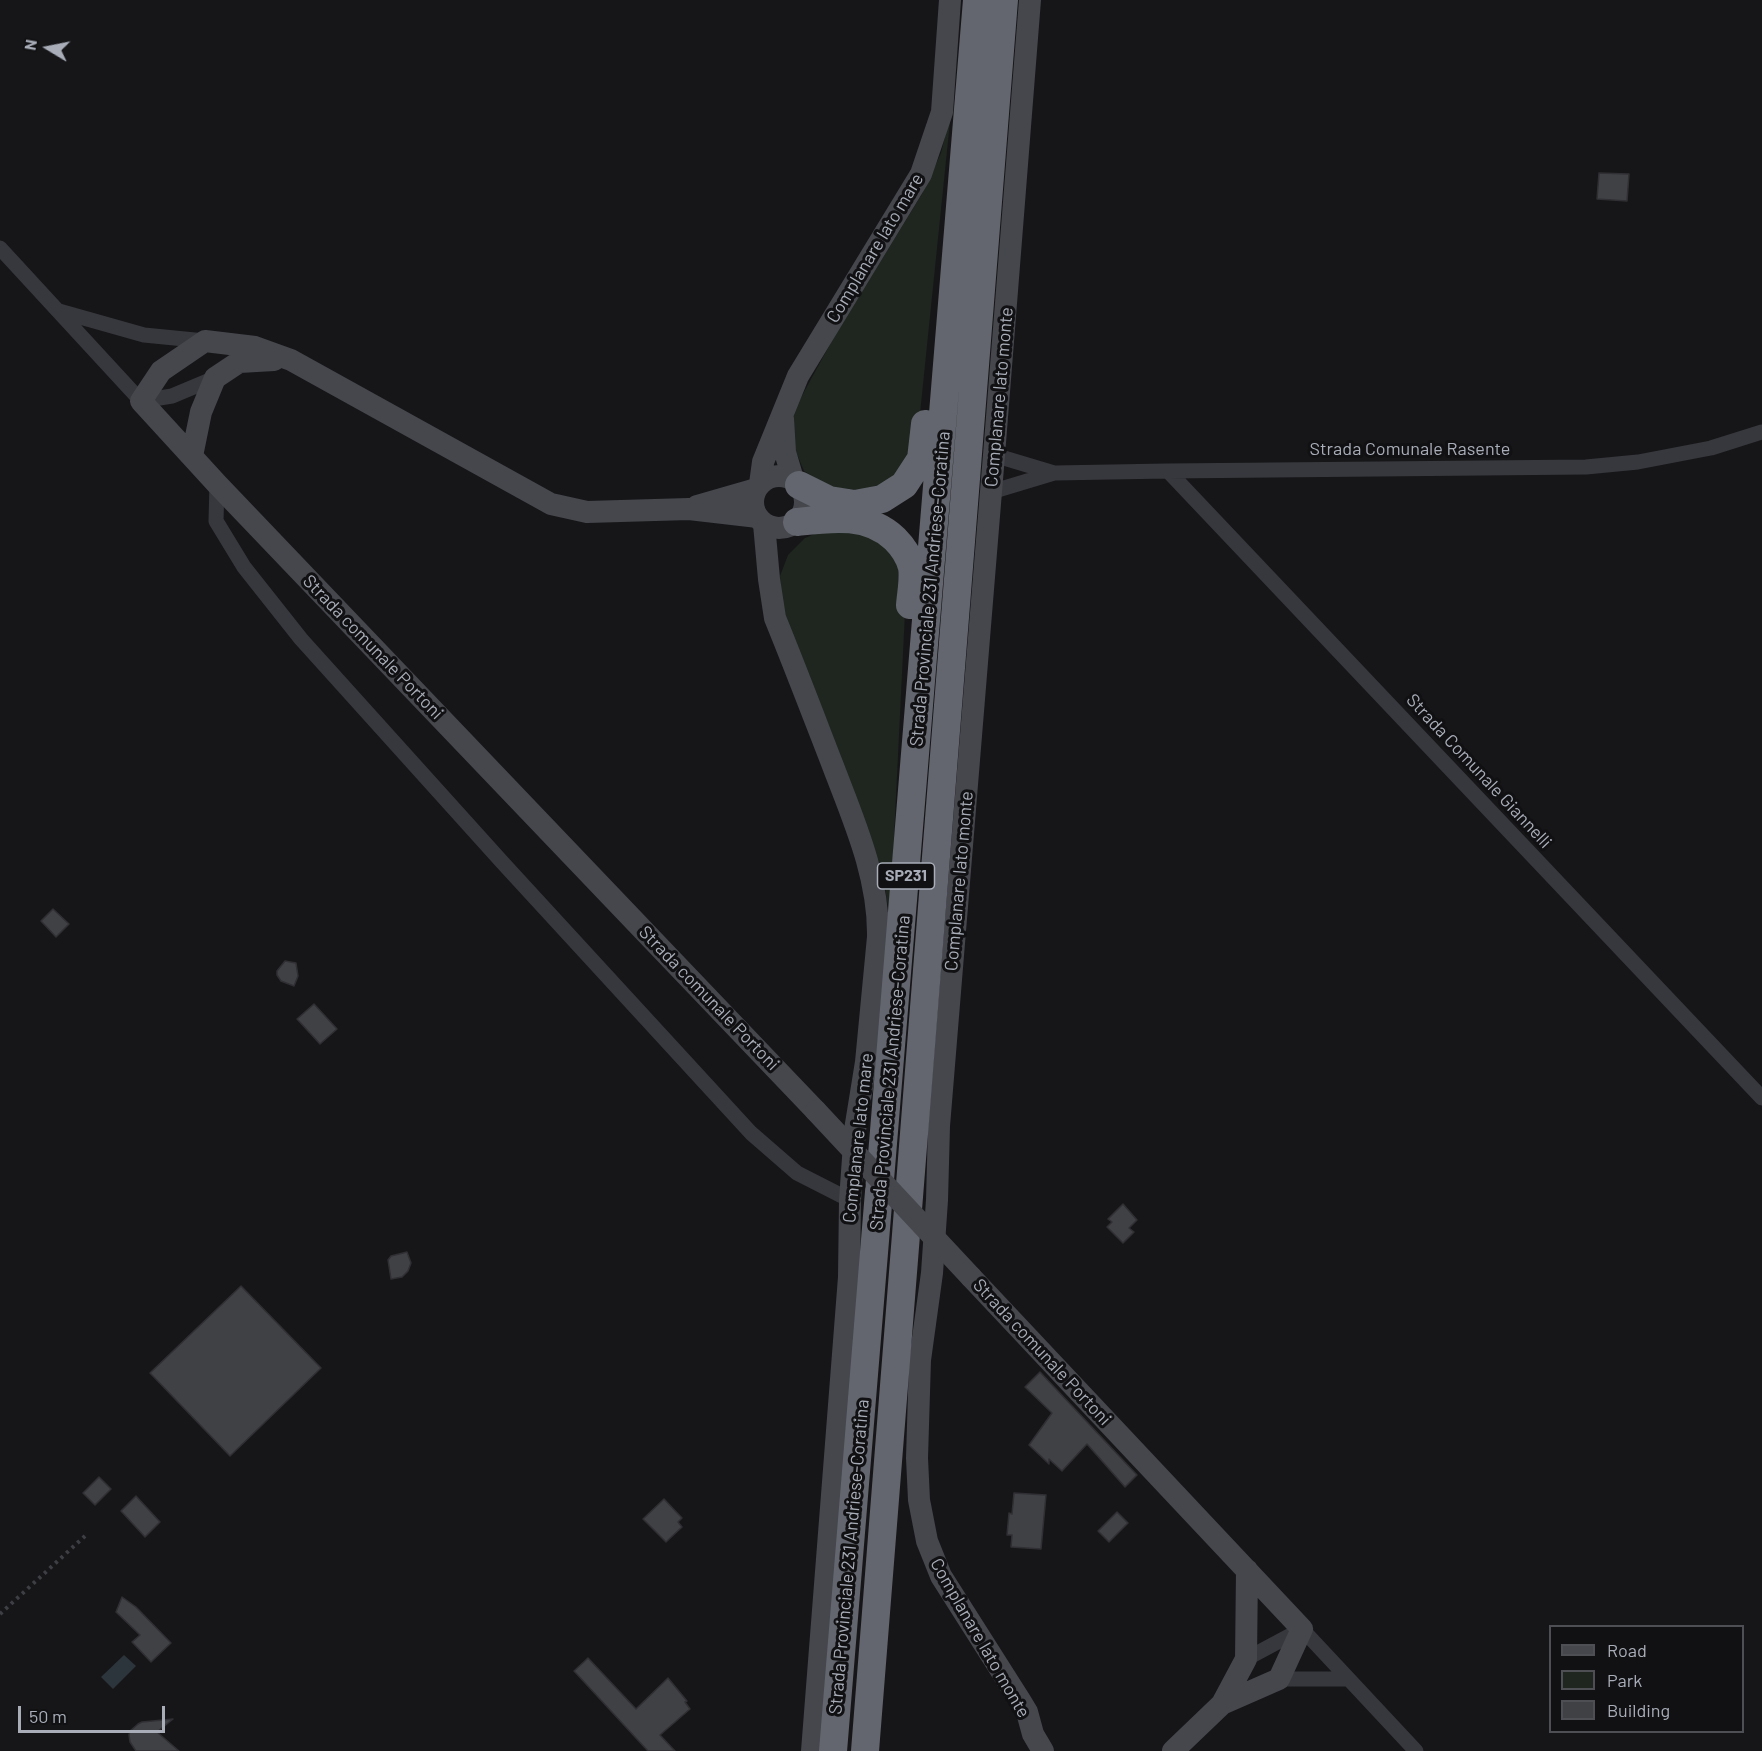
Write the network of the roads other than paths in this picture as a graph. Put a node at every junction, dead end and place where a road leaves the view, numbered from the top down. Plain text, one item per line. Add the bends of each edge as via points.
1 (950, 0) edge
2 (977, 0) edge
3 (1004, 0) edge
4 (1030, 0) edge
5 (0, 248) edge
6 (954, 280) junction
7 (59, 311) junction
8 (205, 341) junction
9 (291, 360) junction
10 (215, 378) junction
11 (141, 401) junction
12 (782, 416) junction
13 (1762, 432) edge
14 (994, 455) junction
15 (192, 456) junction
16 (1168, 471) junction
17 (1054, 473) junction
18 (796, 482) junction
19 (217, 484) junction
20 (758, 487) junction
21 (991, 492) junction
22 (689, 509) junction
23 (761, 520) junction
24 (793, 524) junction
25 (769, 579) junction
26 (915, 764) junction
27 (1762, 1098) edge
28 (850, 1200) junction
29 (881, 1545) junction
30 (1247, 1570) junction
31 (1302, 1629) junction
32 (1246, 1659) junction
33 (1279, 1679) junction
34 (1347, 1679) junction
35 (1222, 1704) junction
36 (1035, 1745) edge
37 (812, 1751) edge
38 (833, 1751) edge
39 (865, 1751) edge
40 (881, 1751) edge
41 (1173, 1751) edge
42 (1416, 1751) edge

1 - 12 street, Complanare lato mare via 942,112 921,174 798,376
2 - 6 highway, Strada Provinciale 231 Andriese-Coratina / SP231
3 - 29 highway, Strada Provinciale 231 Andriese-Coratina / SP231
4 - 14 street, Complanare lato monte
5 - 7 street, Strada comunale Portoni
6 - 18 highway via 934,324 921,459 904,485 882,499 855,504 830,500
6 - 26 highway, Strada Provinciale 231 Andriese-Coratina / SP231
7 - 8 street via 144,335
7 - 11 street, Strada comunale Portoni
8 - 9 street via 255,347
8 - 11 street via 161,371
9 - 10 street via 239,362
9 - 22 street via 551,504 587,512
10 - 11 street via 172,396
10 - 15 street via 201,412
11 - 15 street, Strada comunale Portoni
12 - 18 street, Complanare lato mare via 786,452
12 - 20 street, Complanare lato mare via 763,462
13 - 16 street, Strada Comunale Rasente via 1711,448 1586,467
14 - 17 street
14 - 21 street, Complanare lato monte
15 - 19 street, Strada comunale Portoni
16 - 17 street, Strada Comunale Rasente
16 - 27 street, Strada Comunale Giannelli
17 - 21 street
18 - 20 street via 779,476
18 - 24 street via 805,508
19 - 28 street via 216,521 244,567 301,639 751,1133 798,1173
19 - 30 street, Strada comunale Portoni, bridge via 816,1111
20 - 22 street
20 - 23 street via 753,503
21 - 36 street, Complanare lato monte via 939,1126 932,1273 920,1360 917,1485 924,1529 936,1565 1021,1701
22 - 23 street
23 - 24 street via 772,527
23 - 25 street, Complanare lato mare
24 - 25 street
24 - 26 highway via 856,519 885,530 904,548 912,568 904,712
25 - 28 street, Complanare lato mare via 775,618 863,844 876,904 878,937
26 - 38 highway, Strada Provinciale 231 Andriese-Coratina / SP231
28 - 37 street, Complanare lato mare via 849,1278
29 - 39 highway, Strada Provinciale 231 Andriese-Coratina / SP231
29 - 40 highway via 886,1640
30 - 31 street, Strada comunale Portoni
30 - 32 street
31 - 32 street
31 - 33 street
31 - 34 street, Strada comunale Portoni
32 - 35 street
33 - 34 street
33 - 35 street
34 - 42 street, Strada comunale Portoni
35 - 41 street

